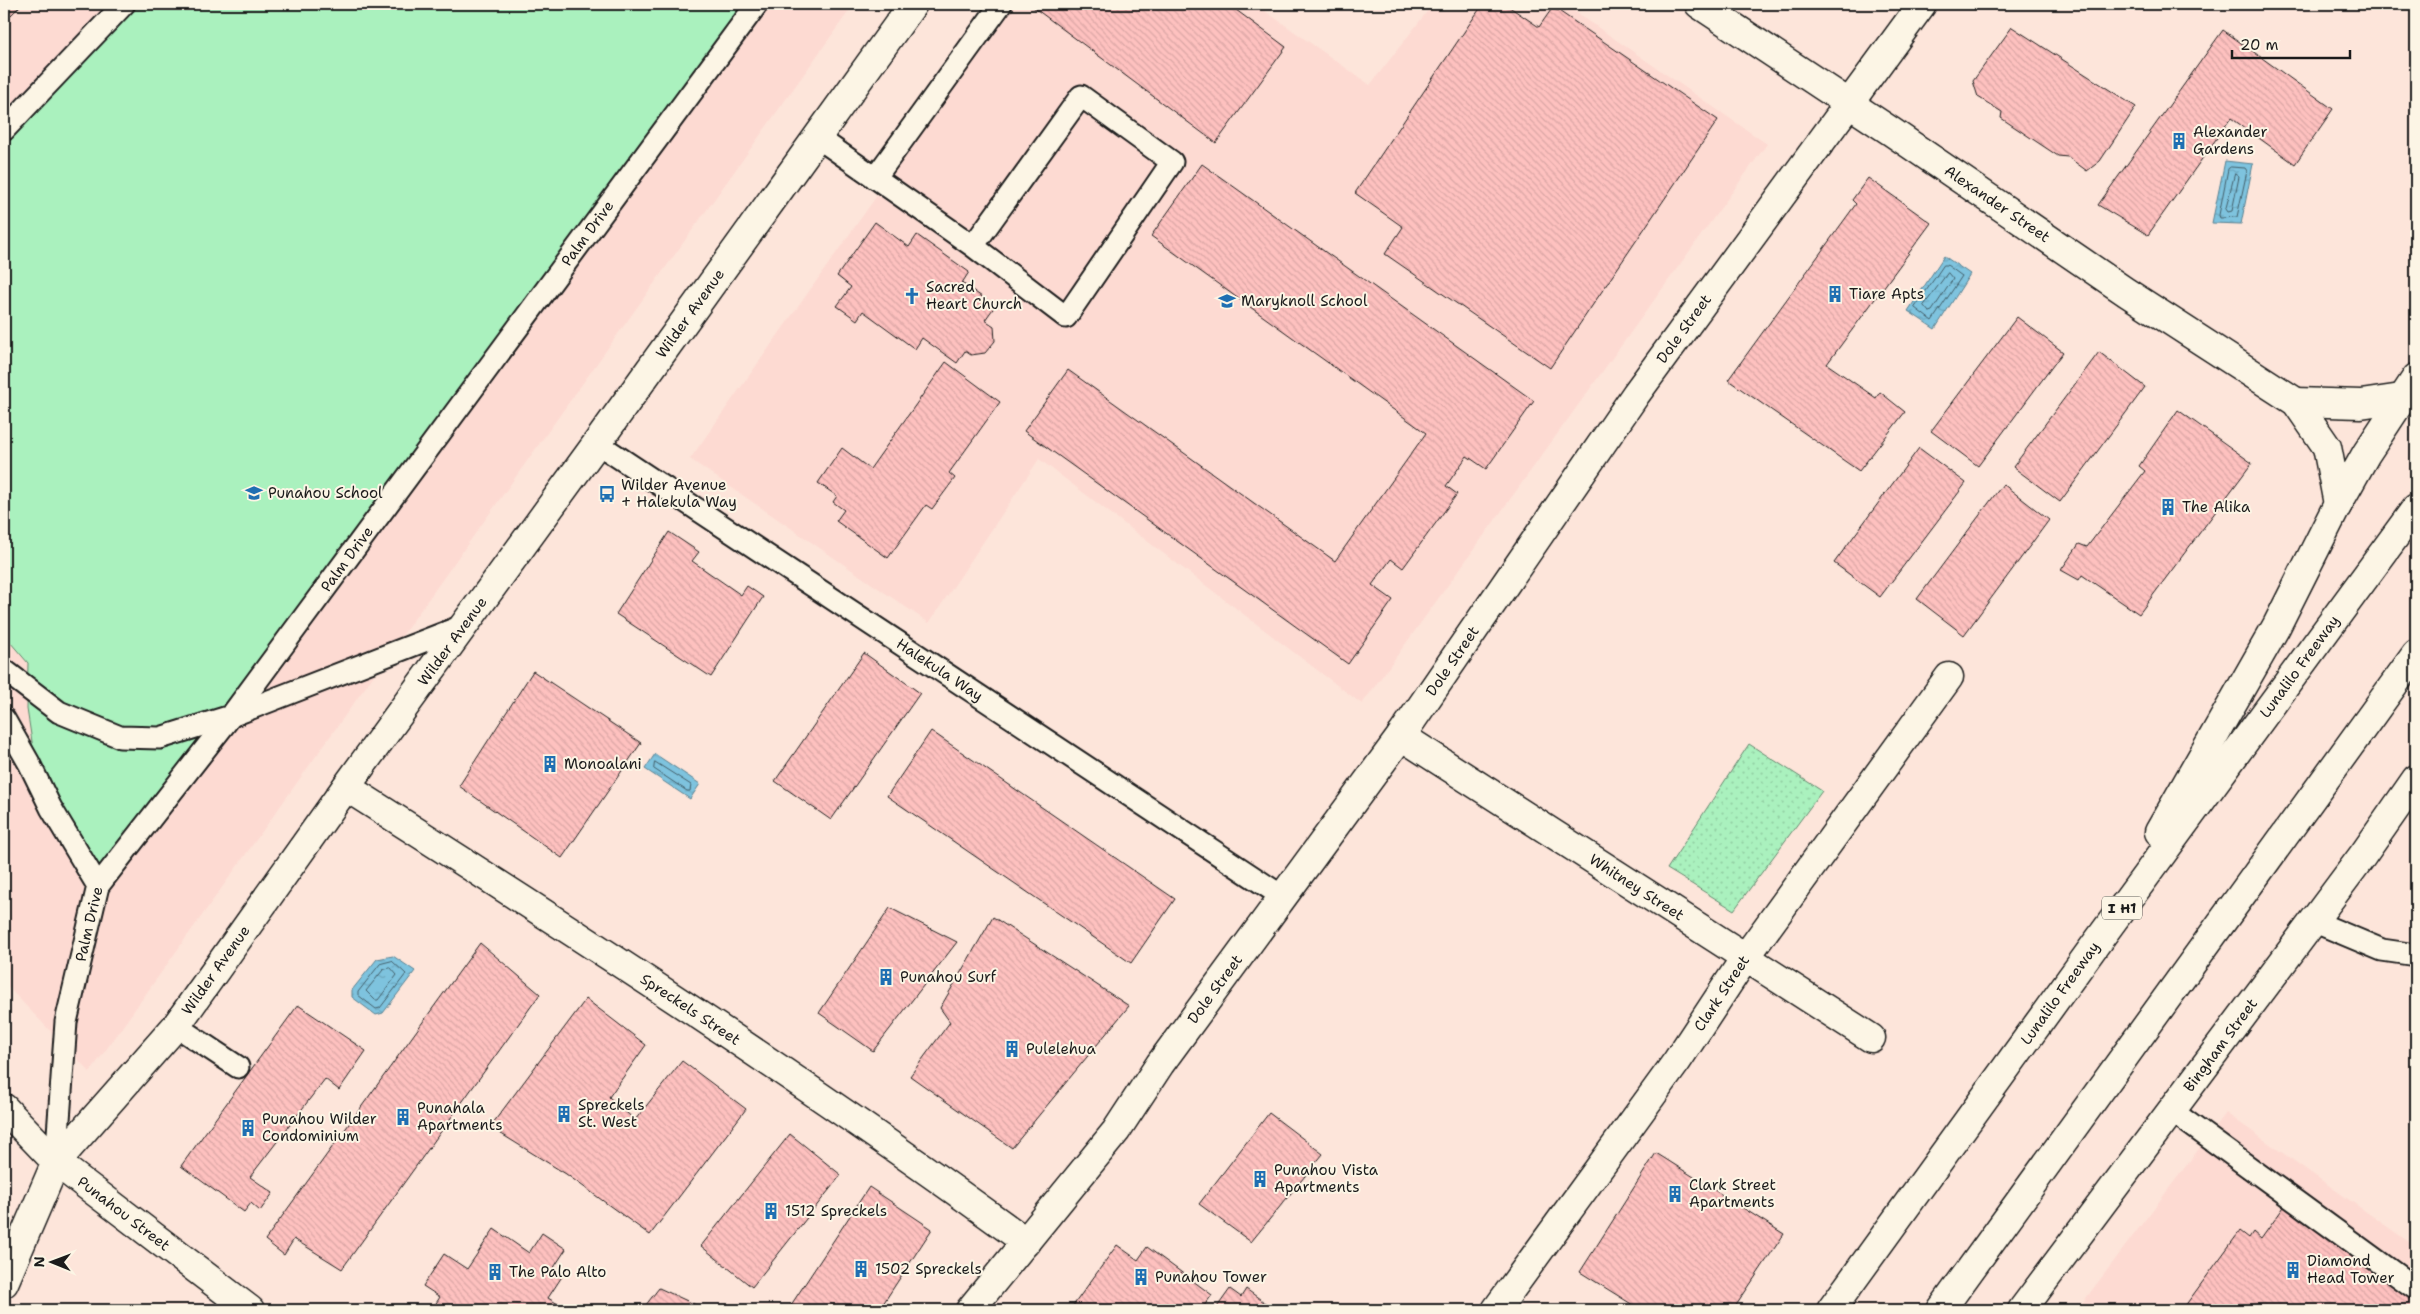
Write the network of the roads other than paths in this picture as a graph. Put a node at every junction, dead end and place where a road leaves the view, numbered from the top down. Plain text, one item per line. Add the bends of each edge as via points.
1 (124, 4) edge
2 (757, 4) edge
3 (913, 4) edge
4 (1001, 4) edge
5 (1699, 4) edge
6 (1922, 4) edge
7 (1848, 102) junction
8 (4, 130) edge
9 (817, 137) junction
10 (875, 178) junction
11 (973, 246) junction
12 (2409, 388) edge
13 (2296, 402) junction
14 (597, 444) junction
15 (2338, 504) junction
16 (2416, 508) edge
17 (465, 625) junction
18 (2416, 654) edge
19 (4, 670) edge
20 (1948, 677) dead end
21 (230, 716) junction
22 (4, 719) edge
23 (1401, 736) junction
24 (2416, 779) edge
25 (346, 787) junction
26 (98, 886) junction
27 (1283, 897) junction
28 (2313, 921) junction
29 (2095, 945) junction
30 (2416, 955) edge
31 (1746, 958) junction
32 (176, 1026) junction
33 (1871, 1038) dead end
34 (238, 1068) dead end
35 (4, 1108) edge
36 (2172, 1111) junction
37 (56, 1162) junction
38 (1026, 1242) junction
39 (4, 1283) edge
40 (2416, 1289) edge
41 (250, 1310) edge
42 (970, 1310) edge
43 (1496, 1310) edge
44 (1831, 1310) edge
45 (1941, 1310) edge
46 (2022, 1310) edge

1 - 8 lane
2 - 21 lane, Palm Drive
3 - 9 main road, Wilder Avenue
4 - 10 lane
5 - 7 main road, Alexander Street
6 - 7 main road, Dole Street
7 - 13 main road, Alexander Street via 2126,292
7 - 23 main road, Dole Street via 1803,169 1636,394
9 - 10 lane
9 - 14 main road, Wilder Avenue
10 - 11 lane
11 - 11 lane via 1066,317 1172,162 1081,96
12 - 13 main road via 2361,404
12 - 15 main road
13 - 15 main road, Alexander Street via 2327,447
14 - 17 main road, Wilder Avenue
14 - 27 lane, Halekula Way
15 - 29 main road via 2276,627
16 - 29 main road, Lunalilo Freeway / I H1
17 - 21 lane
17 - 25 main road, Wilder Avenue
18 - 45 main road
19 - 21 lane via 59,712 120,737 160,738
20 - 31 main road, Clark Street
21 - 26 lane, Palm Drive
22 - 26 lane via 51,808
23 - 27 main road, Dole Street
23 - 31 main road, Whitney Street
24 - 28 main road, Bingham Street
25 - 32 main road, Wilder Avenue
25 - 38 main road, Spreckels Street via 648,982 924,1168
26 - 37 lane, Palm Drive via 66,1022
27 - 38 main road, Dole Street via 1160,1064 1116,1132
28 - 30 lane via 2382,950
28 - 36 main road, Bingham Street
29 - 44 main road, Lunalilo Freeway / I H1
31 - 33 main road, Whitney Street
31 - 43 main road, Clark Street via 1677,1061
32 - 34 lane
32 - 37 main road, Wilder Avenue
35 - 37 main road, Punahou Street
36 - 40 lane
36 - 46 main road, Bingham Street
37 - 39 main road, Wilder Avenue
37 - 41 main road, Punahou Street
38 - 42 main road, Dole Street

